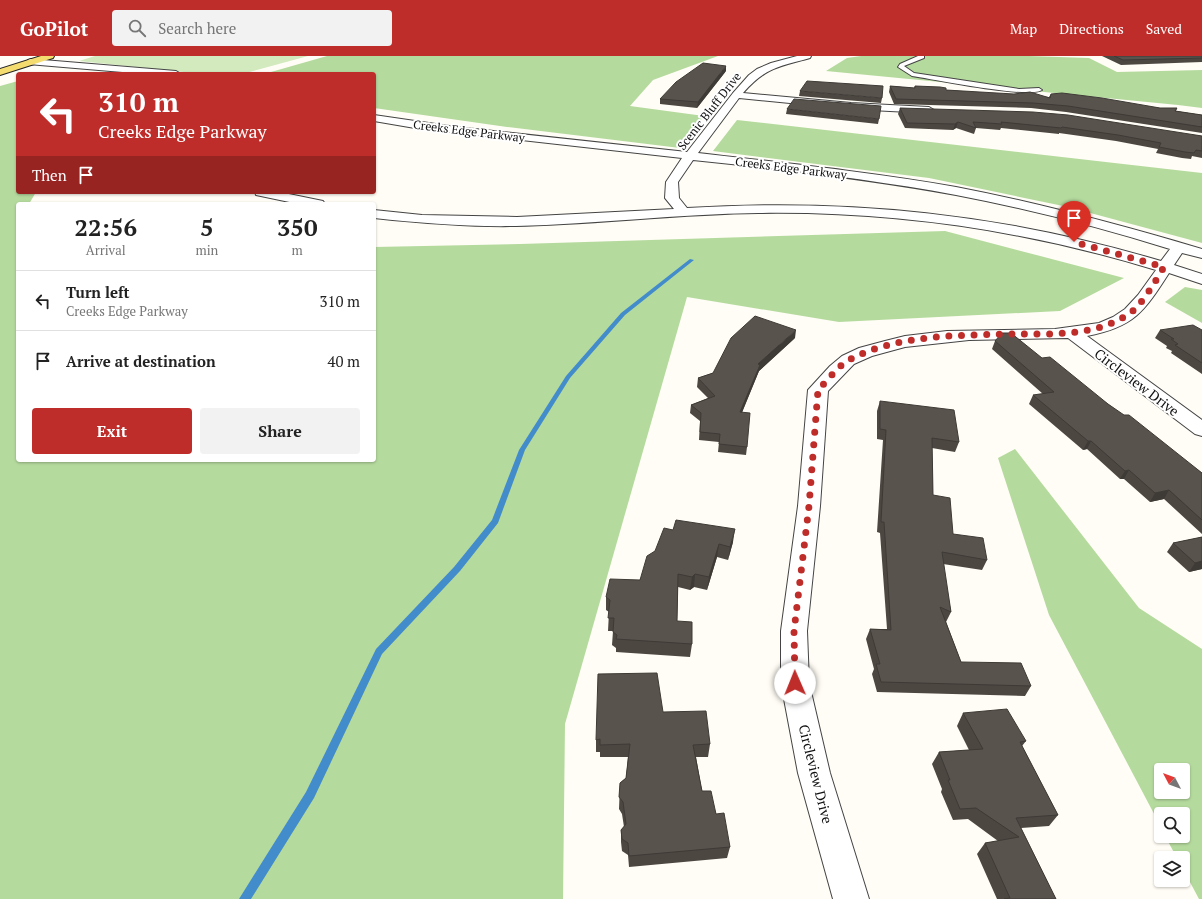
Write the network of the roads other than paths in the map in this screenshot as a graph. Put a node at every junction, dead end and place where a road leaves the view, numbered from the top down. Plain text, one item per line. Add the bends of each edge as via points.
1 (50, 56) edge
2 (807, 56) edge
3 (921, 56) edge
4 (31, 62) junction
5 (0, 72) edge
6 (94, 72) edge
7 (156, 72) edge
8 (1039, 90) dead end
9 (736, 95) junction
10 (942, 110) edge
11 (376, 118) edge
12 (689, 157) junction
13 (270, 194) edge
14 (308, 202) edge
15 (683, 212) junction
16 (376, 214) edge
17 (1179, 247) junction
18 (1202, 254) edge
19 (1164, 267) junction
20 (1202, 279) edge
21 (1073, 334) junction
22 (1202, 430) edge
23 (851, 899) edge

1 - 4 main road
2 - 9 street, Scenic Bluff Drive via 760,71
3 - 8 lane via 901,67 912,74 1014,90
4 - 5 main road
4 - 6 street via 40,66
4 - 7 street
9 - 10 street via 859,106
9 - 12 street, Scenic Bluff Drive
11 - 12 street, Creeks Edge Parkway
12 - 15 street, Scenic Bluff Drive via 672,182 672,198
12 - 17 street, Creeks Edge Parkway via 936,188 1051,212
13 - 14 street
15 - 16 street via 533,222 428,220
15 - 19 street via 805,209 906,214 1059,238
17 - 18 street, Creeks Edge Parkway
17 - 19 street, Circleview Drive
19 - 20 street
19 - 21 street, Circleview Drive via 1131,313 1107,326
21 - 22 street, Circleview Drive
21 - 23 street, Circleview Drive via 1002,334 888,344 847,360 818,390 809,506 794,631 795,683 814,773

